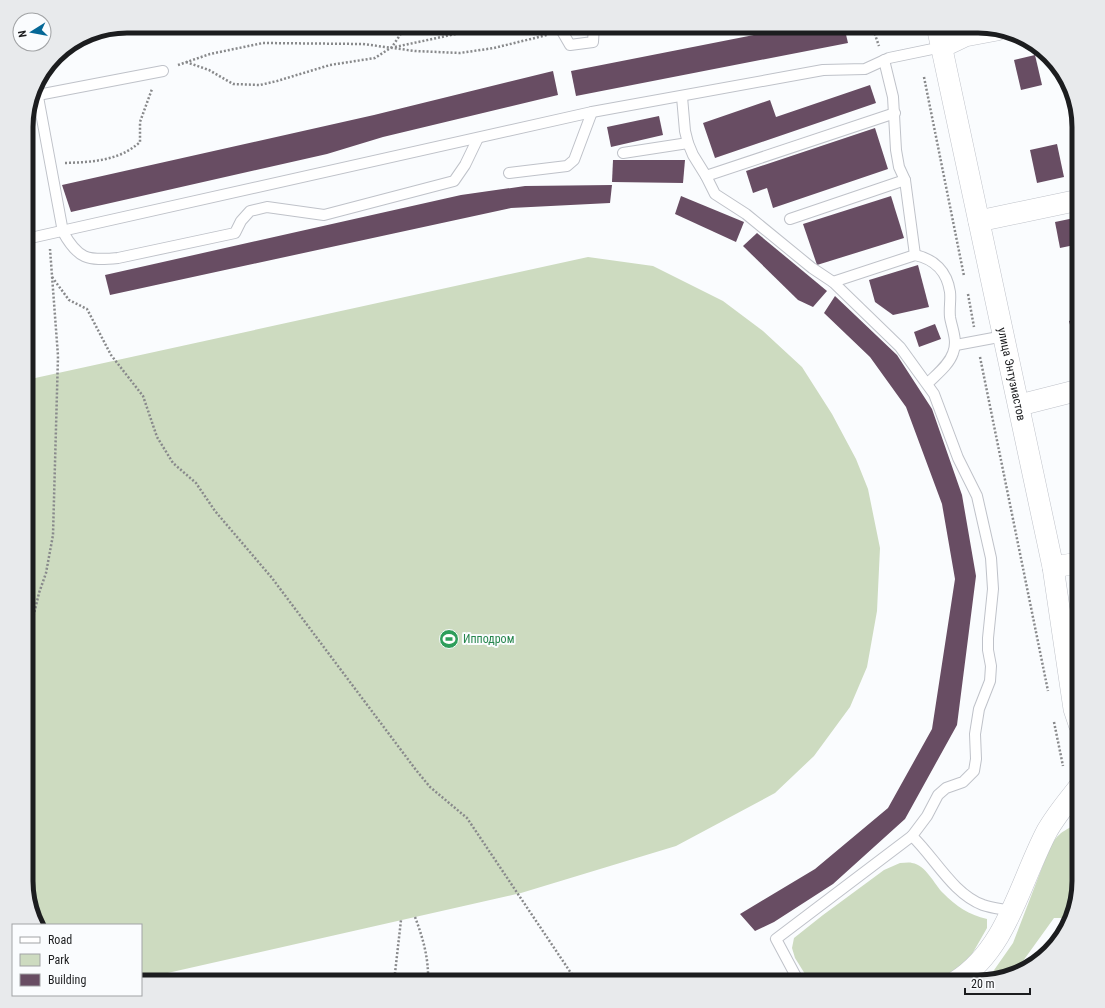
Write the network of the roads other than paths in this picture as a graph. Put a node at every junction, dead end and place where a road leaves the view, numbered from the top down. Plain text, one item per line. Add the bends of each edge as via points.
1 (563, 33) edge
2 (594, 33) edge
3 (939, 33) edge
4 (981, 33) edge
5 (942, 47) junction
6 (884, 60) junction
7 (163, 71) road end
8 (41, 89) edge
9 (38, 96) edge
10 (682, 97) junction
11 (592, 112) junction
12 (895, 113) junction
13 (478, 138) junction
14 (688, 142) junction
15 (623, 153) dead end
16 (509, 173) dead end
17 (706, 176) junction
18 (904, 180) junction
19 (1072, 201) edge
20 (790, 219) dead end
21 (979, 221) junction
22 (63, 232) junction
23 (33, 238) edge
24 (915, 255) junction
25 (833, 282) junction
26 (1004, 336) junction
27 (956, 345) junction
28 (928, 383) junction
29 (1072, 392) edge
30 (1020, 405) junction
31 (1072, 564) edge
32 (1053, 568) junction
33 (1072, 696) edge
34 (1072, 795) edge
35 (912, 836) junction
36 (1011, 911) junction
37 (795, 975) edge
38 (965, 975) edge

1 - 2 lane via 570,45 593,42
3 - 5 street, улица Энтузиастов
4 - 5 street via 965,36
5 - 6 lane
5 - 21 street, улица Энтузиастов
6 - 10 lane via 865,69 823,70
6 - 12 lane
7 - 8 lane
9 - 22 lane
10 - 11 lane
10 - 14 lane
11 - 13 lane
11 - 16 lane via 574,160 567,166
12 - 17 lane
12 - 18 lane via 896,150
13 - 22 lane
13 - 22 lane via 454,181 324,215 267,207 250,211 235,232 100,260 83,256 71,248
14 - 15 lane
14 - 17 lane
17 - 25 lane via 714,194 746,214
18 - 20 lane
18 - 24 lane
19 - 21 street
21 - 26 street, улица Энтузиастов
22 - 23 lane
24 - 25 lane
24 - 27 lane via 927,257 943,274 950,291 950,316
25 - 28 lane via 900,347
26 - 27 lane
26 - 30 street, улица Энтузиастов
27 - 28 lane via 946,365
28 - 35 lane via 958,458 977,496 986,531 993,589 988,638 991,666 990,681 979,709 974,771 963,782 946,788 938,795
29 - 30 street
30 - 32 street, улица Энтузиастов
31 - 32 street
32 - 33 street, улица Энтузиастов
34 - 36 street via 1048,830
35 - 36 lane via 967,897 983,905
35 - 37 lane via 776,939
36 - 38 street via 989,952 978,966

